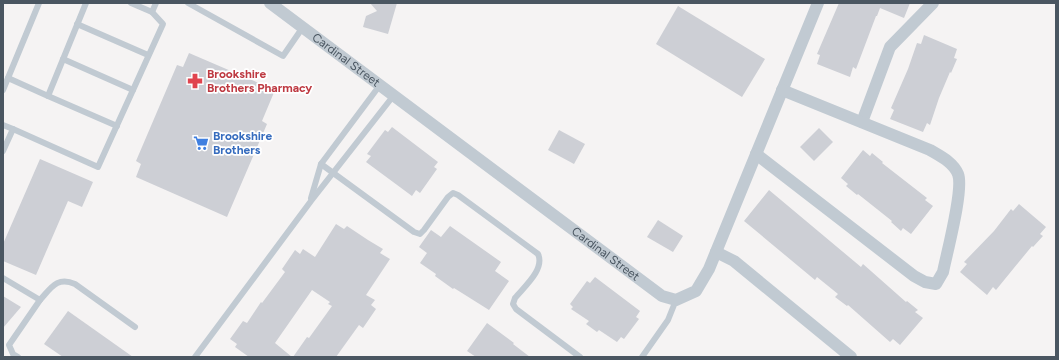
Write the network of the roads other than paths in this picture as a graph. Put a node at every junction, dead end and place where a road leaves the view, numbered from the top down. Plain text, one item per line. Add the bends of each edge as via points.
1 (39, 3) edge
2 (86, 3) edge
3 (131, 3) edge
4 (156, 3) edge
5 (188, 3) edge
6 (270, 3) edge
7 (818, 3) edge
8 (933, 3) edge
9 (152, 12) junction
10 (77, 24) junction
11 (303, 27) junction
12 (148, 55) junction
13 (63, 59) junction
14 (8, 78) junction
15 (380, 85) junction
16 (3, 90) edge
17 (133, 90) junction
18 (782, 90) junction
19 (394, 95) junction
20 (48, 96) junction
21 (862, 122) junction
22 (3, 125) edge
23 (117, 126) junction
24 (13, 129) junction
25 (3, 151) edge
26 (756, 154) junction
27 (321, 164) junction
28 (334, 173) junction
29 (311, 201) junction
30 (716, 252) junction
31 (3, 278) edge
32 (40, 300) junction
33 (676, 300) junction
34 (135, 327) dead end
35 (18, 357) edge
36 (195, 357) edge
37 (580, 357) edge
38 (642, 357) edge
39 (851, 357) edge

1 - 14 lane
2 - 10 lane
3 - 9 lane
4 - 9 lane
5 - 11 lane via 283,56
6 - 11 street, Cardinal Street
7 - 18 street
8 - 21 street via 890,47
9 - 12 lane via 163,24
10 - 12 lane
10 - 13 lane
11 - 15 street, Cardinal Street
12 - 17 lane
13 - 17 lane
13 - 20 lane
14 - 16 lane
14 - 20 lane
15 - 19 street, Cardinal Street
15 - 27 lane
17 - 23 lane
18 - 21 street
18 - 26 street
19 - 28 lane
19 - 33 street, Cardinal Street via 662,296
20 - 23 lane
21 - 26 street via 930,150 949,162 958,174 960,183 944,264 941,277 936,284 914,276
22 - 24 lane
23 - 24 lane via 98,167
24 - 25 lane
26 - 30 street
27 - 28 lane
27 - 29 lane
28 - 29 lane
28 - 37 lane via 420,234 448,196 453,193 538,254 541,260 539,267 513,304 516,309
29 - 36 lane
30 - 33 street via 696,291 690,296
30 - 39 street via 734,261
31 - 32 lane
32 - 34 lane via 58,282 66,280
32 - 35 lane via 9,345 12,354
33 - 38 lane via 668,320

